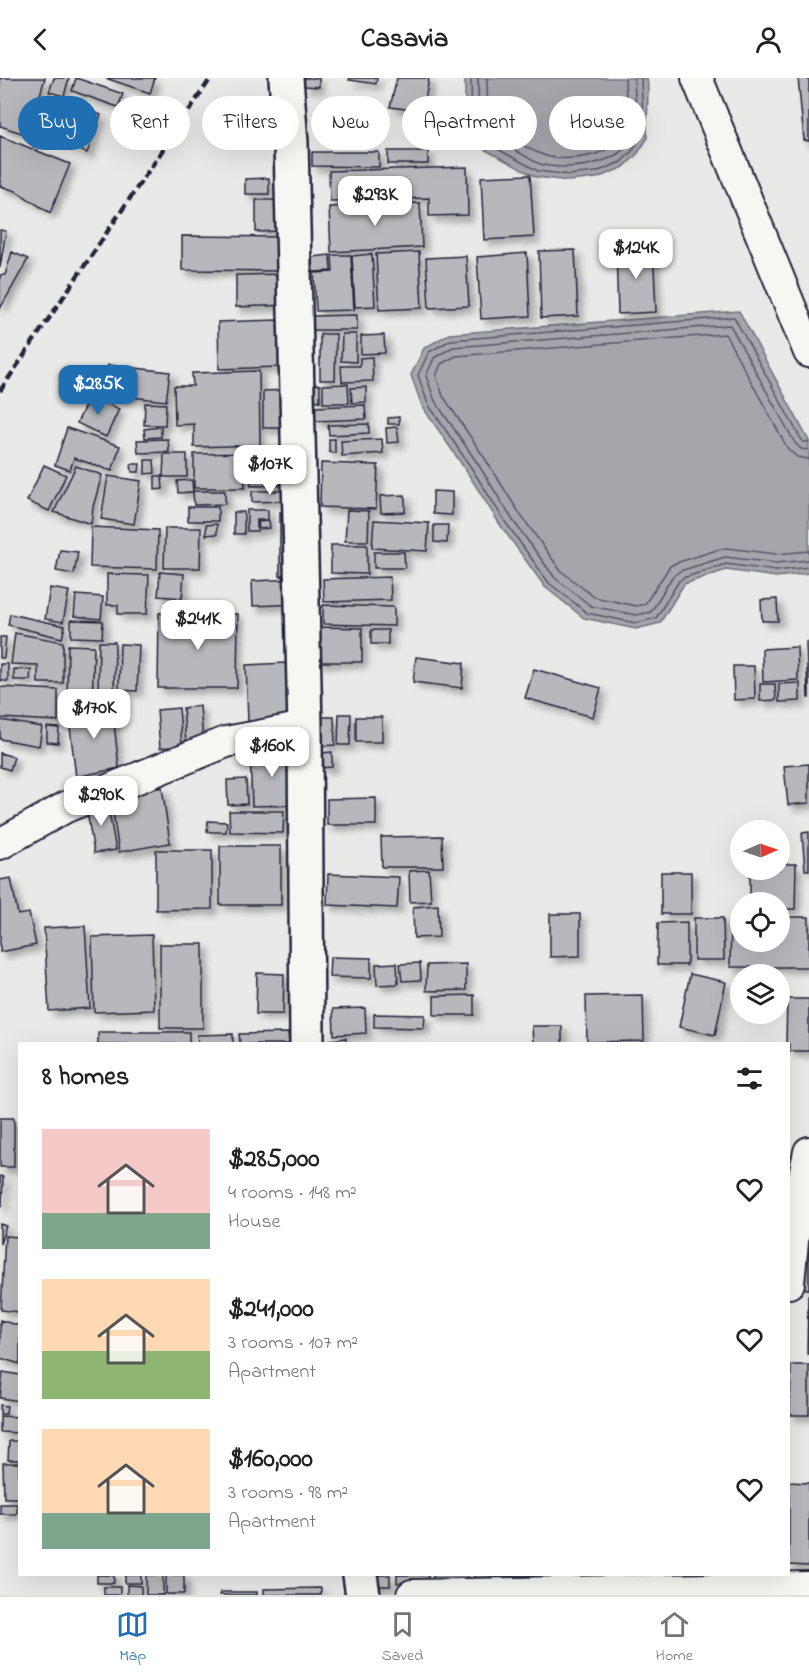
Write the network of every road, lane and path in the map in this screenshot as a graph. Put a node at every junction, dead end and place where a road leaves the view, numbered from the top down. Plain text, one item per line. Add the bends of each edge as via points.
1 (286, 78) edge
2 (698, 78) edge
3 (809, 352) edge
4 (305, 727) junction
5 (0, 844) edge
6 (307, 1042) edge
7 (809, 1152) edge
8 (798, 1221) edge
9 (790, 1276) edge
10 (360, 1576) edge
11 (762, 1586) edge
12 (809, 1587) edge
13 (363, 1595) edge
14 (412, 1595) edge

1 - 4 street via 291,143
2 - 3 street
4 - 5 street via 226,742 66,807
4 - 6 street
7 - 8 street
8 - 9 street
10 - 13 street
11 - 12 street
11 - 14 street

